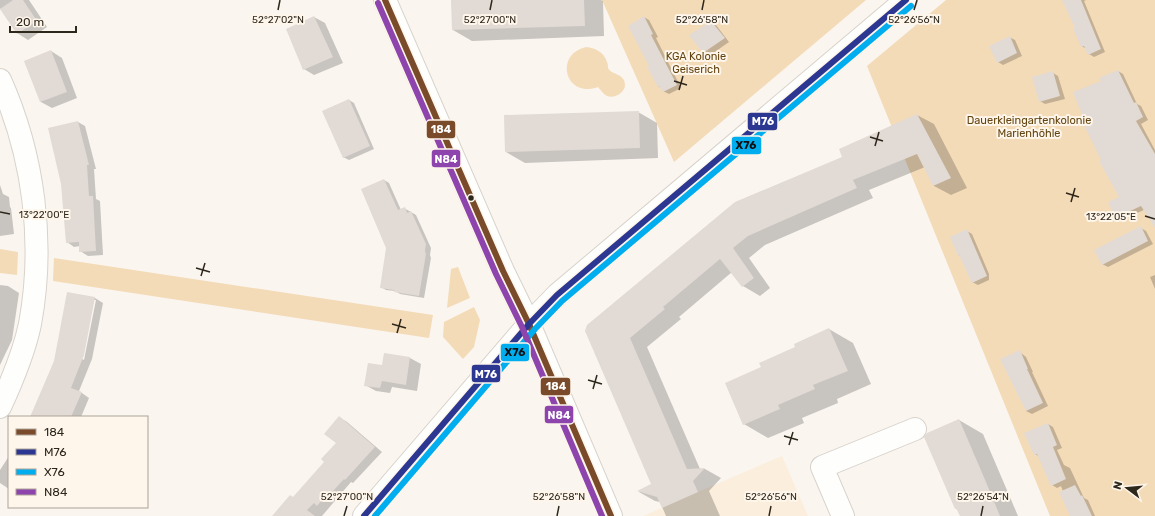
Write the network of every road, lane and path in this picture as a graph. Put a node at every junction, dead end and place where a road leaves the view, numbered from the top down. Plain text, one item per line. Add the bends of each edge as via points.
1 (385, 0) edge
2 (906, 0) edge
3 (0, 80) edge
4 (529, 324) junction
5 (0, 408) edge
6 (915, 429) dead end
7 (364, 516) edge
8 (611, 516) edge
9 (843, 516) edge

1 - 4 street via 503,271
2 - 4 street via 588,268
3 - 5 street via 20,132 29,172 34,206 36,264 30,325 13,380
4 - 7 street
4 - 8 street
6 - 9 street via 822,467

